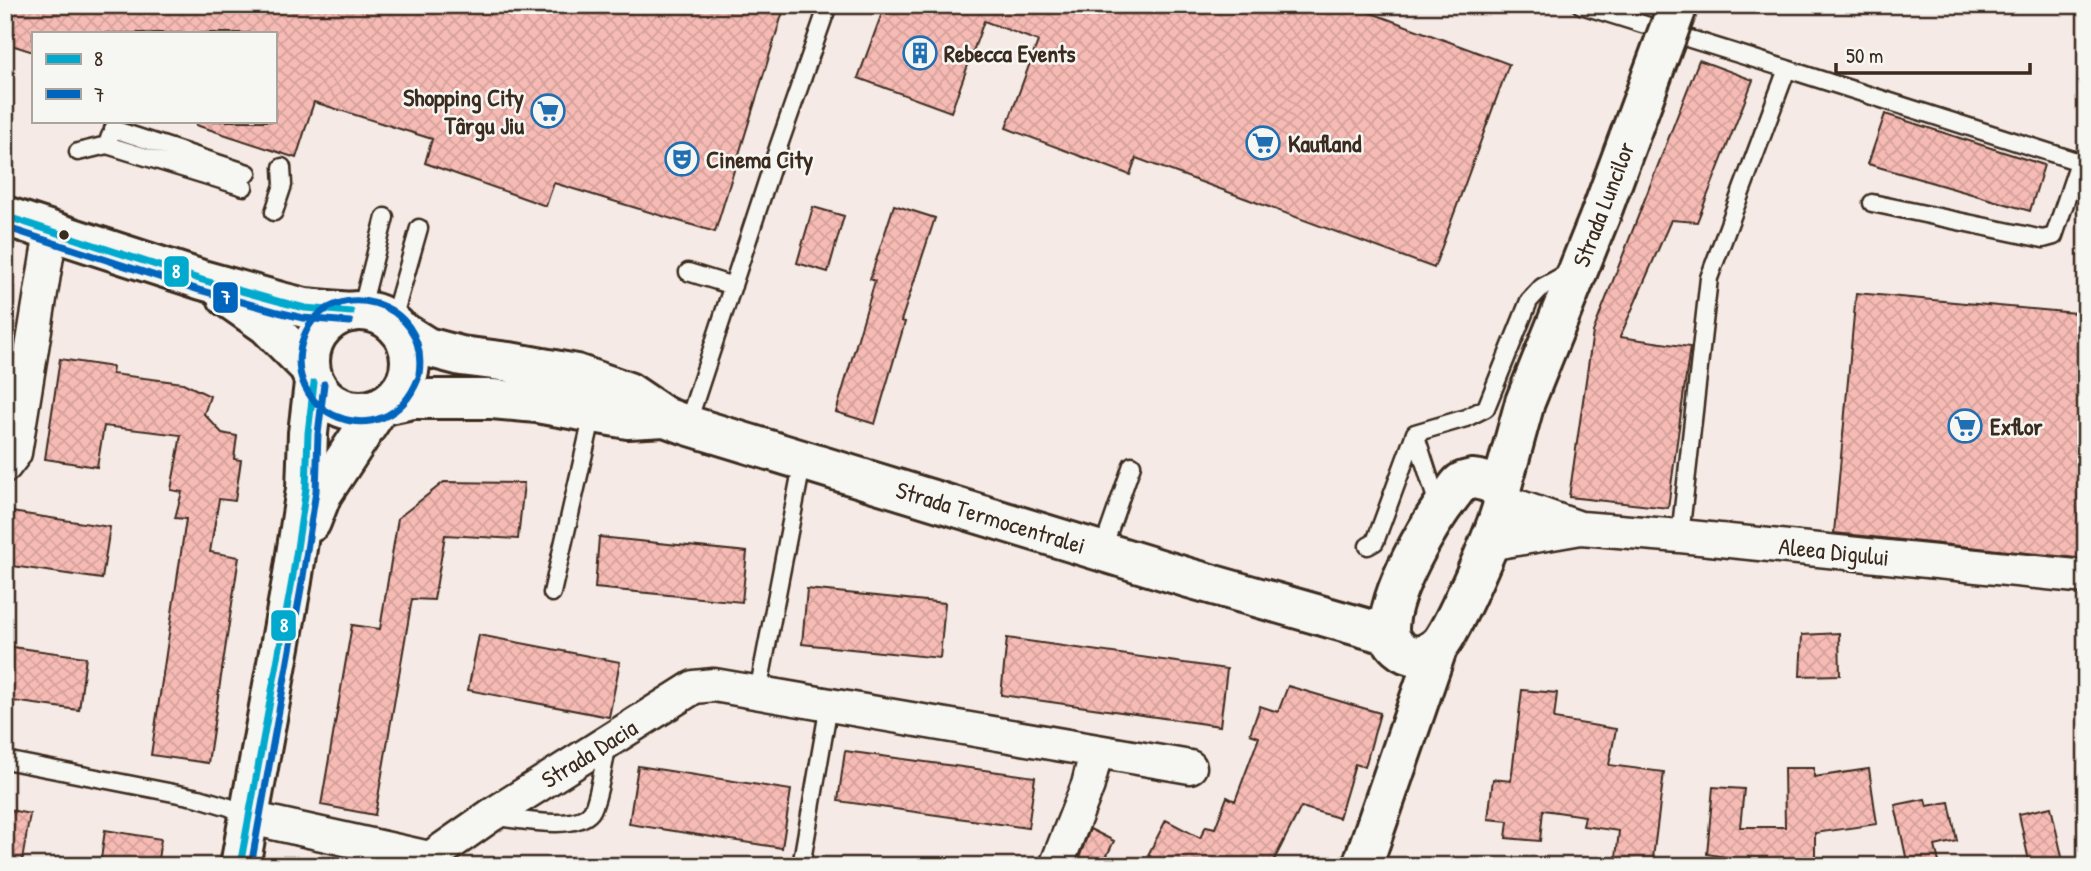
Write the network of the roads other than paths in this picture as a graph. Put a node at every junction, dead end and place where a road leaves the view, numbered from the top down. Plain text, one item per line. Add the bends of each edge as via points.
1 (828, 5) edge
2 (1581, 5) edge
3 (1678, 5) edge
4 (1787, 69) junction
5 (109, 132) edge
6 (78, 152) dead end
7 (2083, 163) edge
8 (282, 167) dead end
9 (246, 180) dead end
10 (1872, 203) dead end
11 (274, 212) dead end
12 (5, 216) edge
13 (385, 217) dead end
14 (419, 228) dead end
15 (51, 230) junction
16 (1580, 266) junction
17 (688, 272) dead end
18 (202, 280) junction
19 (733, 286) junction
20 (376, 319) junction
21 (312, 375) junction
22 (1525, 402) junction
23 (383, 407) junction
24 (593, 414) junction
25 (676, 421) junction
26 (1415, 433) junction
27 (803, 460) junction
28 (1132, 465) dead end
29 (5, 466) edge
30 (1451, 496) junction
31 (1502, 497) junction
32 (1581, 528) junction
33 (1680, 536) junction
34 (1488, 544) junction
35 (1368, 546) dead end
36 (1102, 551) junction
37 (2086, 577) edge
38 (1403, 578) junction
39 (292, 581) junction
40 (552, 593) dead end
41 (1317, 615) junction
42 (1411, 645) junction
43 (758, 692) junction
44 (829, 705) junction
45 (608, 741) junction
46 (1096, 752) junction
47 (5, 760) edge
48 (1190, 767) dead end
49 (490, 816) junction
50 (250, 818) junction
51 (429, 862) edge
52 (240, 866) edge
53 (801, 866) edge
54 (1056, 866) edge
55 (1362, 866) edge

1 - 19 lane
2 - 4 lane
3 - 16 main road, Strada Luncilor, bridge
4 - 7 lane
4 - 33 lane via 1709,278
5 - 6 lane
5 - 9 lane
7 - 10 lane via 2054,236 2043,239
8 - 11 lane via 283,185
12 - 15 main road, Strada Termocentralei
13 - 20 lane
14 - 20 lane
15 - 18 main road, Strada Termocentralei
15 - 29 street via 15,453
16 - 22 main road, Strada Luncilor
16 - 26 lane via 1542,287 1529,301 1486,408
17 - 19 lane
18 - 20 main road, Strada Termocentralei via 305,308
18 - 21 main road, Strada Termocentralei via 267,325
19 - 25 lane
20 - 21 main road via 336,317 324,326 310,353
20 - 23 main road via 409,351 409,374 403,388
20 - 25 main road, Strada Termocentralei via 427,347 576,374 628,392
21 - 23 main road via 334,405 363,412
21 - 39 main road via 306,489
22 - 30 main road, Strada Luncilor
22 - 31 main road, Strada Luncilor
23 - 24 main road, Strada Termocentralei via 413,398 492,399
23 - 39 main road via 322,494
24 - 25 main road, Strada Termocentralei
24 - 40 lane
25 - 27 main road, Strada Termocentralei
26 - 30 lane
26 - 35 lane via 1375,542
27 - 36 main road, Strada Termocentralei
27 - 43 lane
28 - 36 lane
30 - 31 main road via 1485,480
30 - 38 main road, Strada Luncilor
31 - 32 street, Aleea Digului
31 - 34 main road, Strada Luncilor
32 - 33 street, Aleea Digului
32 - 34 street, Aleea Digului
33 - 37 street, Aleea Digului
34 - 42 main road, Strada Luncilor via 1450,628
36 - 41 main road, Strada Termocentralei
38 - 41 main road via 1377,600
38 - 42 main road via 1393,606
39 - 50 main road
41 - 42 main road, Strada Termocentralei
42 - 55 main road via 1406,734
43 - 44 street, Strada Dacia
43 - 45 street, Strada Dacia via 714,685 694,687
44 - 46 street, Strada Dacia
44 - 53 lane
45 - 49 street, Strada Dacia
45 - 49 lane via 592,810 580,821
46 - 48 street, Strada Dacia
46 - 54 street
47 - 50 lane, Strada Dacia via 200,798
49 - 51 street, Strada Dacia
50 - 51 street, Strada Dacia
50 - 52 main road

